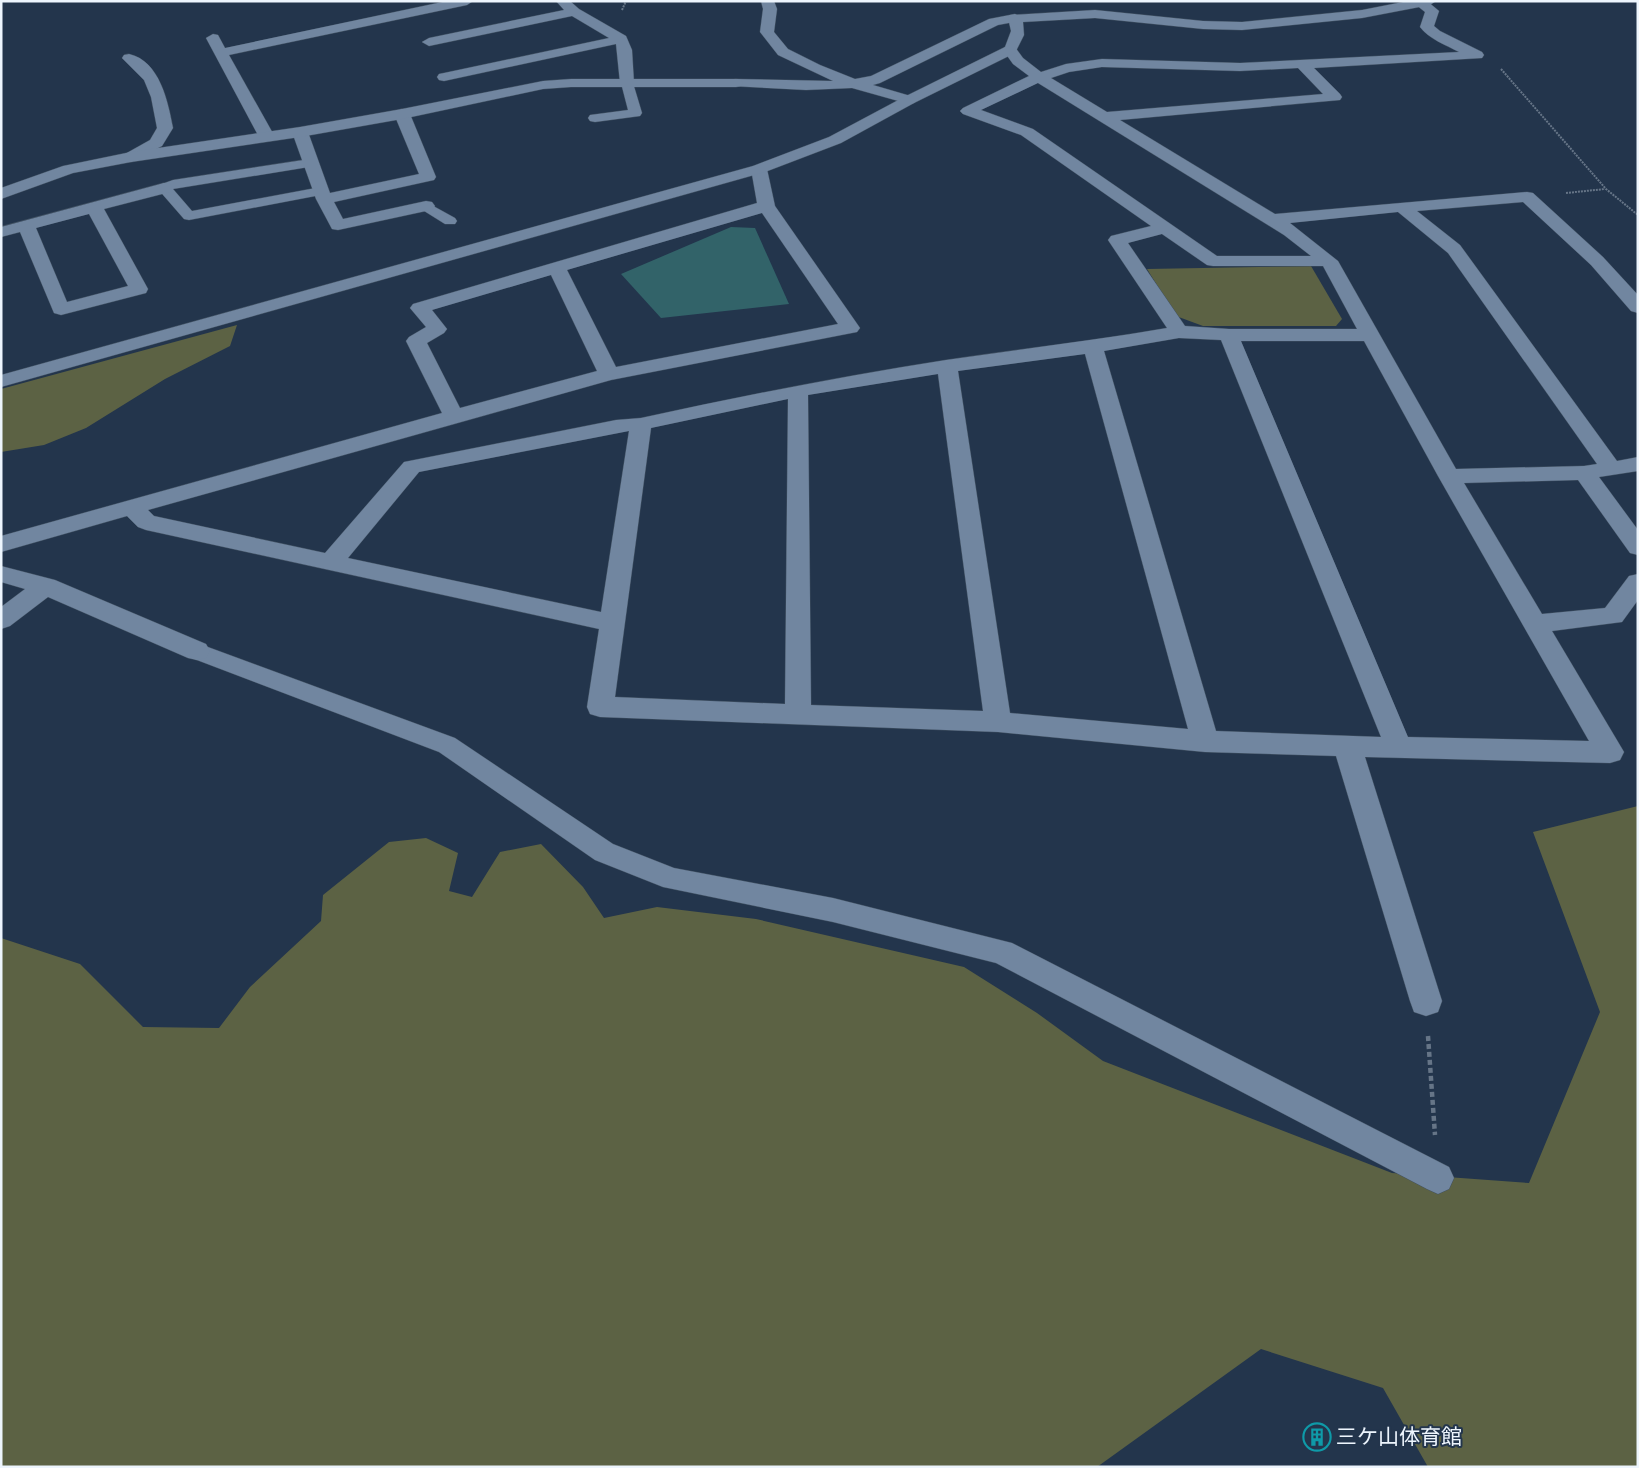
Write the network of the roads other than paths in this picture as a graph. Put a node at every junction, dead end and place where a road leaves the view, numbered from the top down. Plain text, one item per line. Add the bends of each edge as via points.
1 (467, 1) edge
2 (562, 1) edge
3 (767, 1) edge
4 (1426, 2) edge
5 (391, 12) junction
6 (574, 12) junction
7 (1015, 18) junction
8 (212, 37) dead end
9 (620, 39) junction
10 (429, 42) junction
11 (1010, 50) junction
12 (220, 53) junction
13 (129, 58) dead end
14 (445, 64) junction
15 (1303, 65) junction
16 (1038, 76) junction
17 (627, 83) junction
18 (856, 84) junction
19 (909, 100) junction
20 (450, 103) junction
21 (402, 114) junction
22 (1102, 117) junction
23 (595, 118) dead end
24 (300, 132) junction
25 (267, 137) junction
26 (131, 158) junction
27 (310, 163) junction
28 (759, 169) junction
29 (164, 188) junction
30 (1, 194) edge
31 (322, 195) junction
32 (426, 206) joint
33 (766, 206) junction
34 (94, 207) junction
35 (1402, 207) junction
36 (1272, 220) junction
37 (450, 221) dead end
38 (26, 225) junction
39 (1165, 228) junction
40 (1, 232) edge
41 (1329, 261) junction
42 (557, 268) junction
43 (1638, 308) edge
44 (1179, 332) junction
45 (1229, 335) junction
46 (1372, 335) junction
47 (1093, 347) junction
48 (947, 366) junction
49 (608, 374) junction
50 (1, 381) edge
51 (798, 391) junction
52 (454, 416) junction
53 (641, 424) junction
54 (1638, 464) edge
55 (1610, 468) junction
56 (1584, 473) junction
57 (1449, 476) junction
58 (132, 508) junction
59 (1, 544) edge
60 (1638, 546) edge
61 (330, 563) junction
62 (1, 574) edge
63 (1638, 582) edge
64 (46, 586) junction
65 (1, 620) edge
66 (613, 623) junction
67 (1535, 624) junction
68 (197, 651) joint
69 (798, 714) junction
70 (998, 722) junction
71 (1204, 741) junction
72 (1347, 746) junction
73 (1399, 748) junction
74 (1426, 1000) road end
75 (1438, 1178) road end

1 - 5 street
2 - 6 street
3 - 18 street via 770,9 767,32 783,52
4 - 7 street via 1362,14 1242,26 1095,14
4 - 15 street via 1432,11 1427,27 1477,55
5 - 10 street
5 - 12 street
6 - 9 street
6 - 10 street
7 - 11 street via 1019,28
7 - 18 street via 994,22 874,80
8 - 12 street
9 - 14 street
9 - 17 street via 625,50
10 - 14 street
11 - 16 street via 1018,61
11 - 19 street
12 - 25 street
13 - 26 street via 140,64 152,79 165,128 156,143
14 - 20 street via 438,89
15 - 16 street via 1240,67 1102,63 1081,64
15 - 22 street via 1335,97
16 - 22 street
16 - 39 street via 968,110 1027,132
17 - 18 street
17 - 20 street via 543,86
17 - 23 lane via 635,113
18 - 19 street
19 - 28 street via 835,140
20 - 21 street
21 - 24 street
21 - 31 street via 428,177
22 - 36 street
24 - 25 street
24 - 27 street
25 - 26 street
26 - 30 street via 40,178
27 - 29 lane
27 - 31 street
28 - 33 street
28 - 50 street
29 - 31 lane via 189,216
29 - 34 street
31 - 32 street via 338,225
32 - 37 lane
33 - 42 street
33 - 49 street via 850,328
34 - 38 street
34 - 38 street via 139,289 61,309
35 - 36 street
35 - 43 street via 1527,197 1598,261
35 - 55 street via 1454,249
36 - 41 street
38 - 40 street
39 - 41 street via 1213,262
39 - 44 street via 1117,240
41 - 46 street
42 - 49 street
42 - 52 street via 420,308 437,329 416,341
44 - 45 street
44 - 47 street
45 - 46 street
45 - 73 street
46 - 57 street
47 - 48 street
47 - 71 street
48 - 51 street
48 - 70 street
49 - 52 street
51 - 53 street
51 - 69 street
52 - 58 street
53 - 61 street via 616,426 412,467
53 - 66 street
54 - 55 street
55 - 56 street
56 - 57 street
56 - 60 street
57 - 67 street
58 - 59 street
58 - 61 street via 146,522
61 - 66 street
62 - 64 street
63 - 67 street via 1613,616
64 - 65 street
64 - 68 street
66 - 69 street via 600,707
67 - 73 street via 1610,752
68 - 75 lane via 447,745 604,852 672,879 833,910 1002,952
69 - 70 street
70 - 71 street
71 - 72 street
72 - 73 street
72 - 74 street

